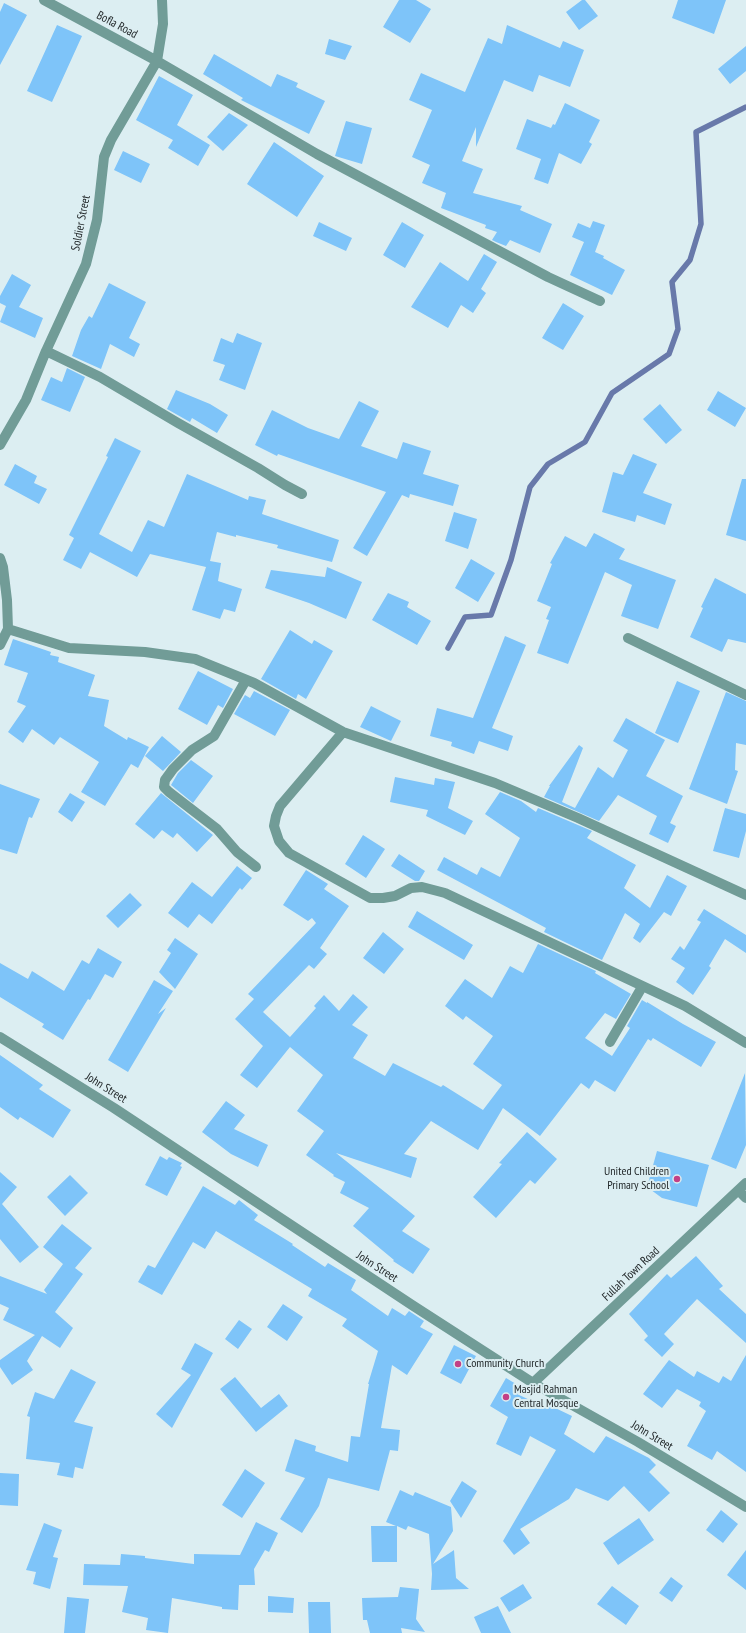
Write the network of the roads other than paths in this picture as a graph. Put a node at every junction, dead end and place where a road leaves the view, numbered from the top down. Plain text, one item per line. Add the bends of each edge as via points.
1 (44, 0) edge
2 (162, 0) edge
3 (157, 61) junction
4 (600, 301) dead end
5 (46, 350) junction
6 (0, 445) edge
7 (302, 494) dead end
8 (0, 558) edge
9 (8, 629) junction
10 (628, 638) dead end
11 (0, 645) edge
12 (246, 680) junction
13 (746, 695) edge
14 (343, 732) junction
15 (256, 867) dead end
16 (746, 895) edge
17 (642, 987) junction
18 (0, 1037) edge
19 (610, 1042) dead end
20 (746, 1043) edge
21 (746, 1183) edge
22 (742, 1195) edge
23 (533, 1383) junction
24 (746, 1508) edge

1 - 3 street, Bofla Road
2 - 3 street, Soldier Street via 163,24
3 - 4 street, Bofla Road via 317,154 548,277
3 - 5 street, Soldier Street via 111,140 104,157 97,220 86,264
5 - 6 street, Soldier Street via 26,400
5 - 7 street via 100,377
8 - 9 street via 8,600
9 - 11 street
9 - 12 street via 69,648 145,652 195,659
10 - 13 street
12 - 14 street
12 - 15 street via 214,736 192,750 173,769 164,787 218,829 237,852
14 - 16 street via 495,783
14 - 17 street via 280,806 274,826 279,841 289,853 370,898 395,896 412,888 422,887 445,893
17 - 19 street
17 - 20 street via 684,1006
18 - 23 street, John Street via 114,1108
21 - 22 street, Fullah Town Road
22 - 23 street, Fullah Town Road
23 - 24 street, John Street via 638,1442

